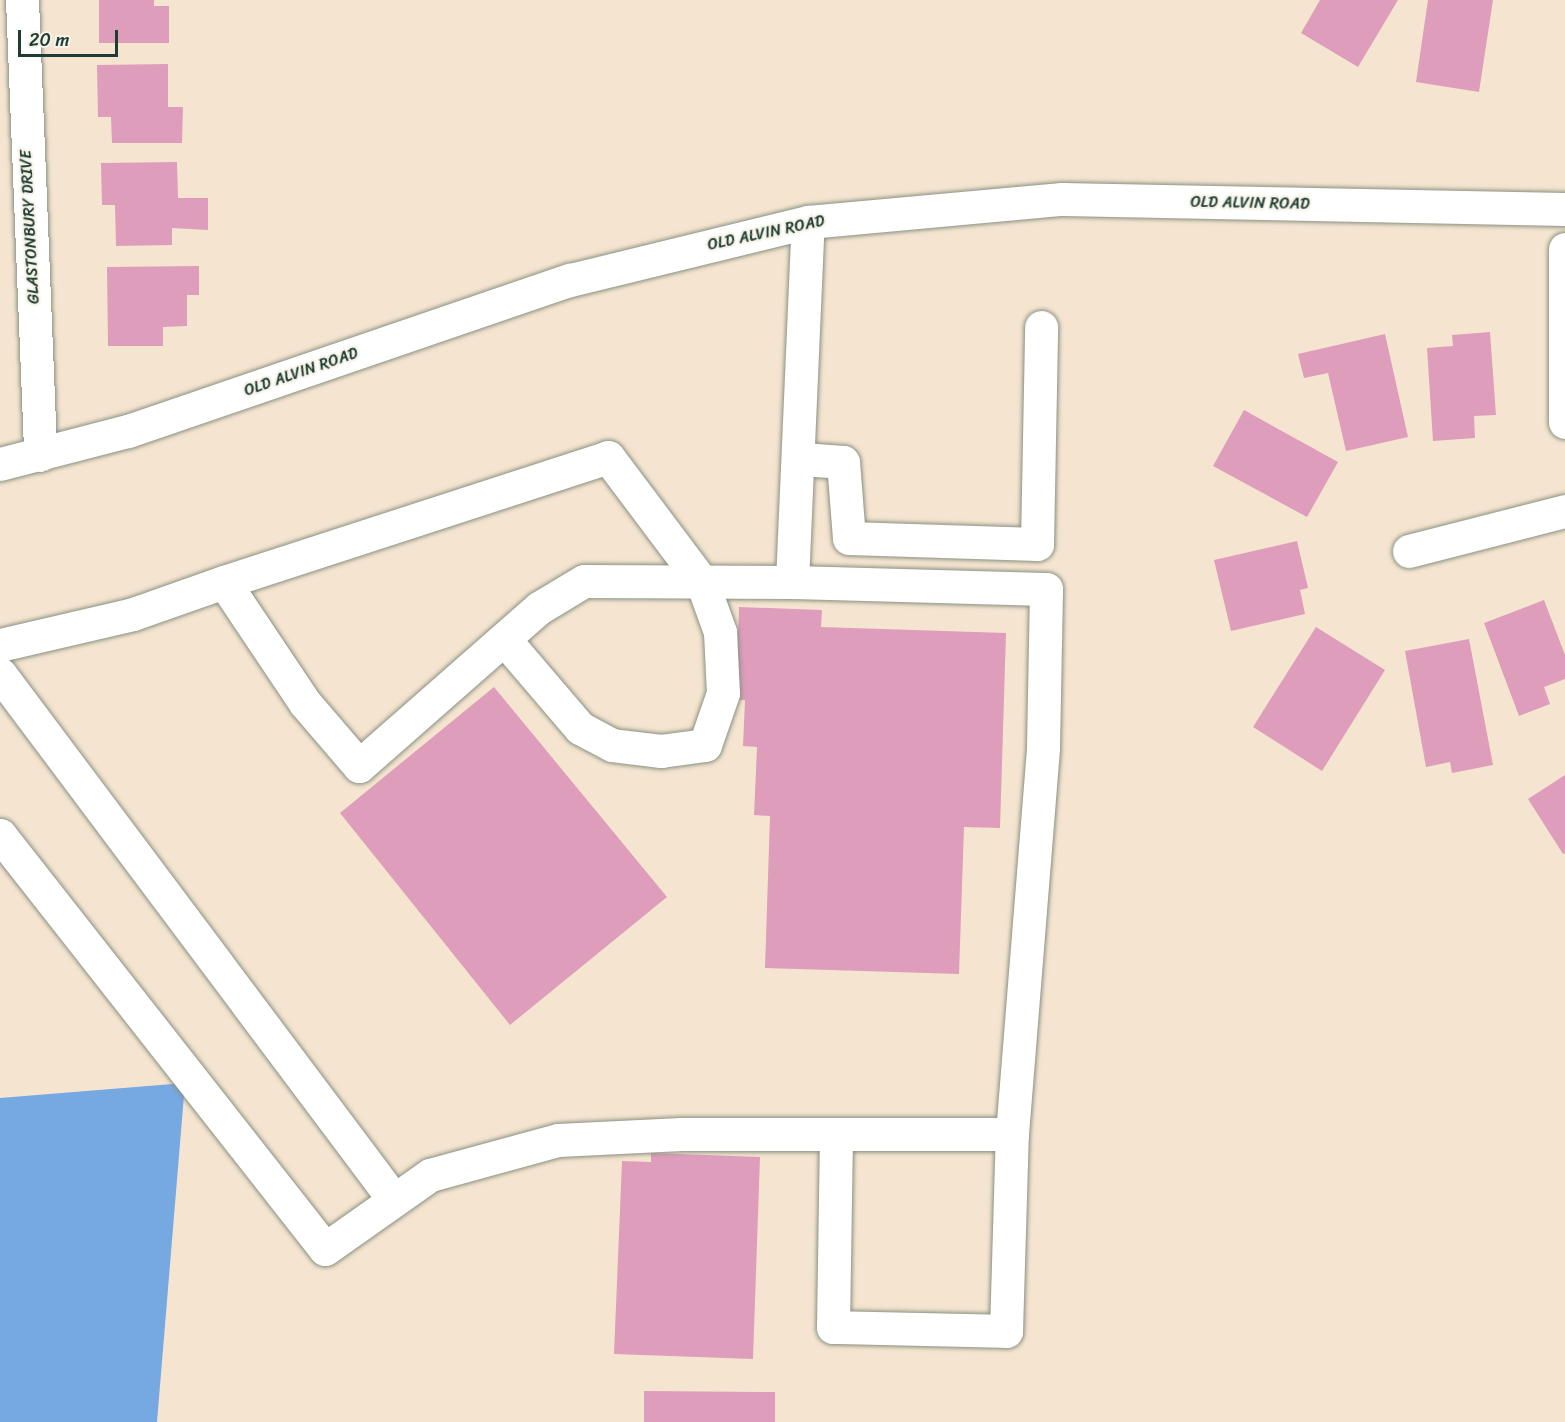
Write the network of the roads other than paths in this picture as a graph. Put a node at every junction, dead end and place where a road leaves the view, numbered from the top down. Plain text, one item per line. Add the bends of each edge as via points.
1 (22, 0) edge
2 (13, 182) edge
3 (1565, 209) edge
4 (808, 222) junction
5 (1565, 249) edge
6 (1041, 327) dead end
7 (1565, 422) edge
8 (40, 455) junction
9 (802, 459) junction
10 (0, 464) edge
11 (1565, 511) edge
12 (1037, 544) junction
13 (1409, 551) dead end
14 (224, 582) junction
15 (702, 582) junction
16 (792, 582) junction
17 (1036, 589) junction
18 (504, 639) junction
19 (0, 645) edge
20 (0, 674) edge
21 (0, 835) edge
22 (1012, 1134) junction
23 (836, 1135) junction
24 (394, 1200) junction

1 - 2 street, GLASTONBURY DRIVE
2 - 8 street, GLASTONBURY DRIVE
3 - 4 street, OLD ALVIN ROAD via 1062,199
4 - 8 street, OLD ALVIN ROAD via 570,280 128,431
4 - 9 street
5 - 7 street
6 - 12 street
8 - 10 street, OLD ALVIN ROAD
9 - 12 street via 843,462 849,538
9 - 16 street
11 - 13 street
12 - 17 street
14 - 15 street via 608,457
14 - 18 street via 305,703 359,766
14 - 19 street via 133,614
15 - 16 street
15 - 18 street via 584,581 539,608
15 - 18 street via 720,632 723,693 705,745 661,751 612,745 580,728
16 - 17 street
17 - 22 street via 1046,589 1044,747
20 - 24 street
21 - 24 street via 325,1249
22 - 23 street
22 - 23 street via 1006,1331 833,1327
23 - 24 street via 558,1140 430,1175

